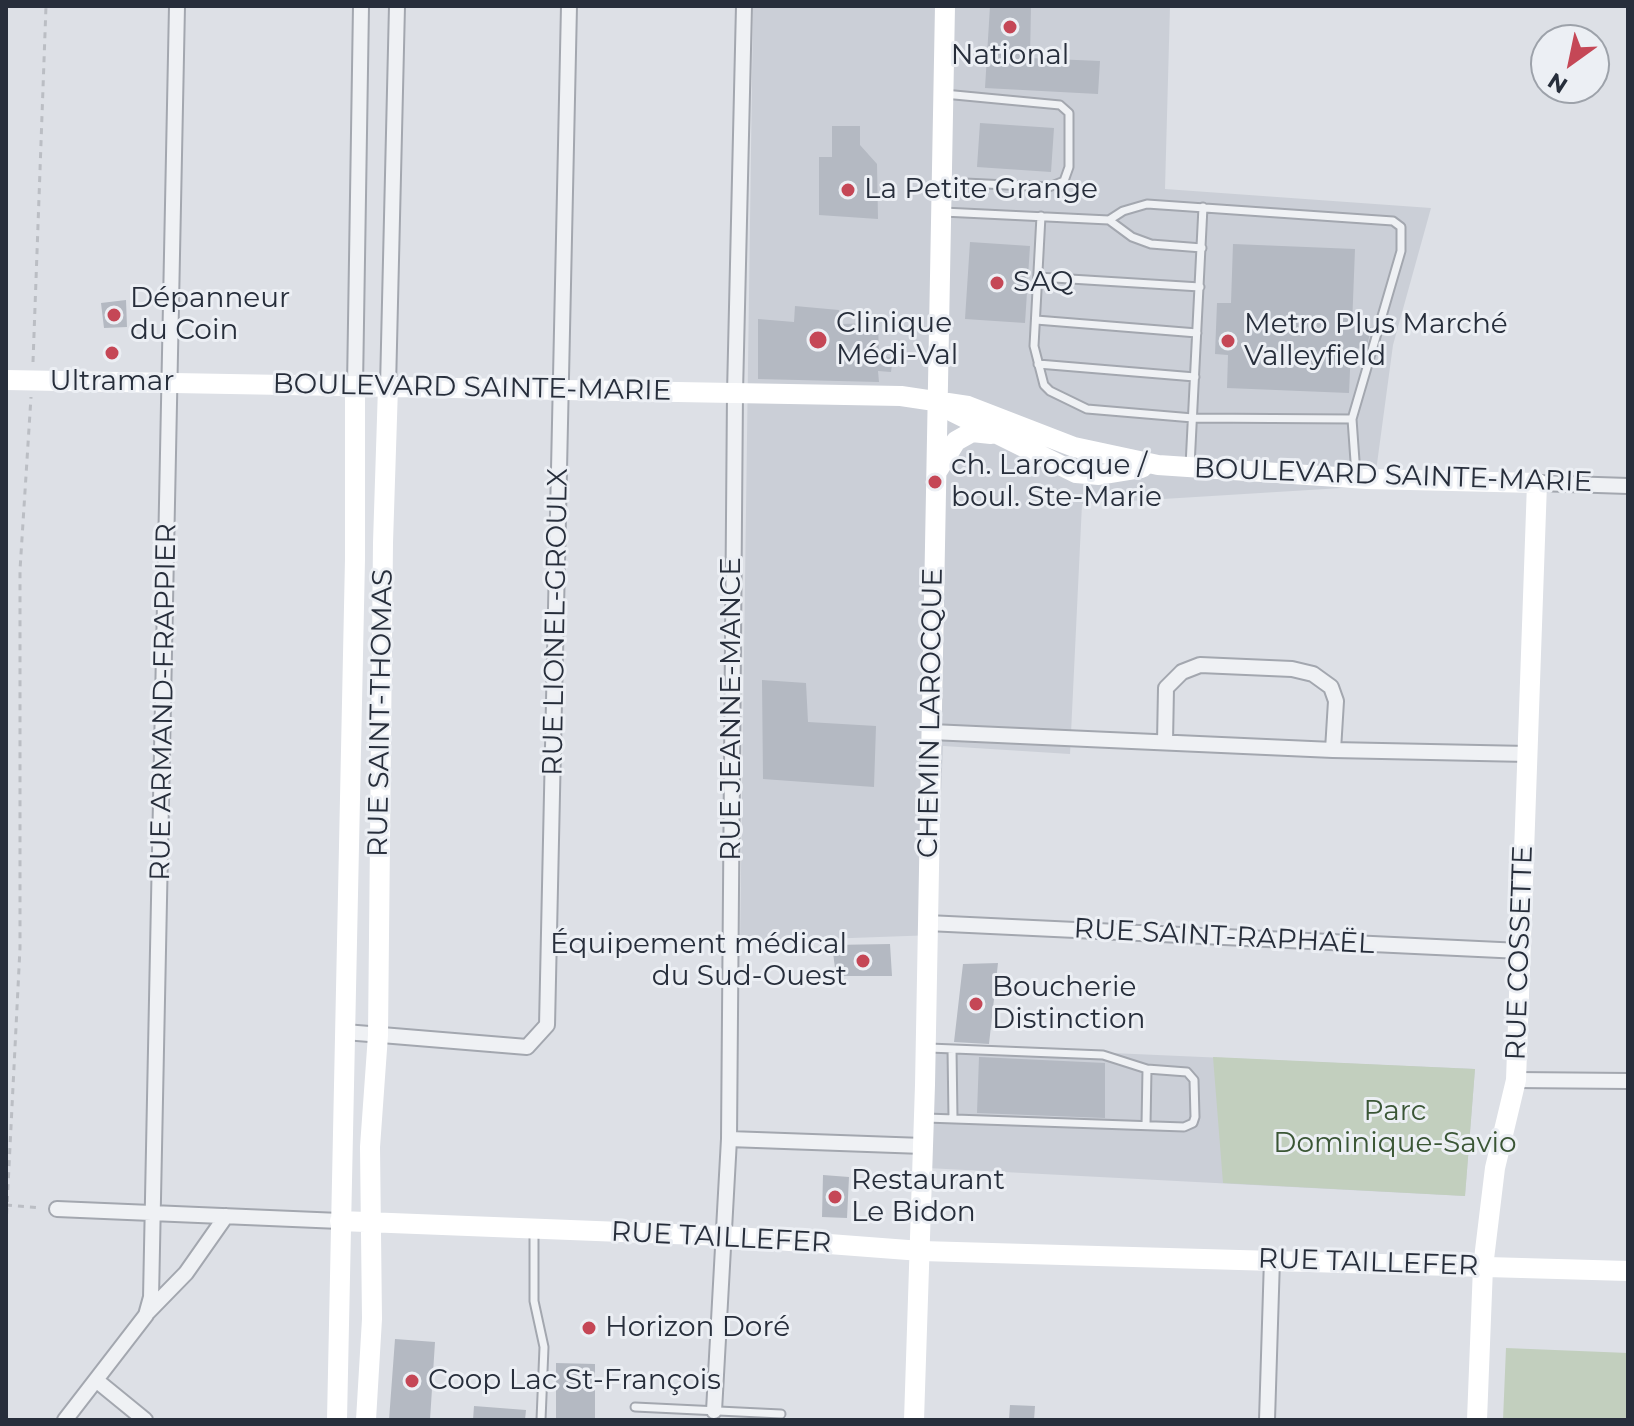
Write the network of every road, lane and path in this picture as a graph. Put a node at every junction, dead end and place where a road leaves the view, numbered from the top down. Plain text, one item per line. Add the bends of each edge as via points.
1 (46, 6) edge
2 (177, 6) edge
3 (361, 6) edge
4 (397, 6) edge
5 (569, 6) edge
6 (744, 6) edge
7 (945, 6) edge
8 (943, 94) junction
9 (941, 182) junction
10 (1203, 207) junction
11 (941, 212) junction
12 (1041, 216) junction
13 (1109, 220) junction
14 (1202, 248) junction
15 (1038, 277) junction
16 (1200, 287) junction
17 (1036, 320) junction
18 (1197, 333) junction
19 (1038, 364) junction
20 (1195, 377) junction
21 (6, 380) edge
22 (32, 380) junction
23 (169, 383) junction
24 (355, 386) junction
25 (388, 387) junction
26 (561, 390) junction
27 (735, 393) junction
28 (937, 401) junction
29 (1193, 418) junction
30 (1352, 419) junction
31 (996, 434) junction
32 (1158, 465) junction
33 (1190, 468) junction
34 (936, 473) junction
35 (1356, 478) junction
36 (1537, 483) junction
37 (1628, 486) edge
38 (931, 732) junction
39 (1165, 742) junction
40 (1333, 750) junction
41 (1528, 754) junction
42 (927, 923) junction
43 (1521, 951) junction
44 (345, 1032) junction
45 (378, 1035) junction
46 (925, 1048) junction
47 (952, 1049) junction
48 (1147, 1069) junction
49 (1516, 1080) junction
50 (1628, 1081) edge
51 (923, 1118) junction
52 (953, 1118) junction
53 (1146, 1125) junction
54 (729, 1139) junction
55 (923, 1146) junction
56 (8, 1205) edge
57 (57, 1209) joint
58 (153, 1213) junction
59 (226, 1216) junction
60 (340, 1221) junction
61 (370, 1221) junction
62 (6, 1226) edge
63 (534, 1228) junction
64 (724, 1236) junction
65 (921, 1251) junction
66 (1272, 1259) junction
67 (1483, 1267) junction
68 (1628, 1271) edge
69 (146, 1315) junction
70 (96, 1380) junction
71 (635, 1407) dead end
72 (714, 1411) junction
73 (781, 1414) dead end
74 (66, 1420) edge
75 (145, 1420) edge
76 (337, 1420) edge
77 (366, 1420) edge
78 (541, 1420) edge
79 (914, 1420) edge
80 (1267, 1420) edge
81 (1477, 1420) edge

1 - 22 path
2 - 23 street, RUE ARMAND-FRAPPIER
3 - 24 street, RUE SAINT-THOMAS
4 - 25 street, RUE SAINT-THOMAS
5 - 26 street, RUE LIONEL-GROULX
6 - 27 street, RUE JEANNE-MANCE
7 - 8 street, CHEMIN LAROCQUE
8 - 9 street, CHEMIN LAROCQUE
8 - 9 lane via 1060,105 1069,113 1069,167 1064,181 1049,187
9 - 11 street, CHEMIN LAROCQUE
10 - 13 lane via 1147,204
10 - 14 lane
10 - 30 lane via 1393,221 1401,227 1401,251
11 - 12 lane
11 - 28 street, CHEMIN LAROCQUE
12 - 13 lane
12 - 15 lane
13 - 14 lane via 1151,244
14 - 16 lane
15 - 16 lane
15 - 17 lane
16 - 18 lane
17 - 18 lane
17 - 19 lane
18 - 20 lane
19 - 20 lane
19 - 29 lane via 1044,385 1087,409
20 - 29 lane
21 - 22 street, BOULEVARD SAINTE-MARIE
22 - 23 street, BOULEVARD SAINTE-MARIE
22 - 56 path via 20,570 20,948
23 - 24 street, BOULEVARD SAINTE-MARIE
23 - 58 street, RUE ARMAND-FRAPPIER
24 - 25 street, BOULEVARD SAINTE-MARIE
24 - 44 street, RUE SAINT-THOMAS
25 - 26 street, BOULEVARD SAINTE-MARIE
25 - 45 street, RUE SAINT-THOMAS
26 - 27 street, BOULEVARD SAINTE-MARIE
26 - 45 street, RUE LIONEL-GROULX via 547,1025 527,1047
27 - 28 street, BOULEVARD SAINTE-MARIE
27 - 54 street, RUE JEANNE-MANCE
28 - 31 street, BOULEVARD SAINTE-MARIE
28 - 32 street, BOULEVARD SAINTE-MARIE via 968,406 1074,447
28 - 34 street, CHEMIN LAROCQUE
29 - 30 lane
29 - 33 lane
30 - 35 lane
31 - 32 street, BOULEVARD SAINTE-MARIE via 1076,473 1099,475
31 - 34 street via 972,432 956,441
32 - 33 street, BOULEVARD SAINTE-MARIE
33 - 35 street, BOULEVARD SAINTE-MARIE
34 - 38 street, CHEMIN LAROCQUE
35 - 36 street, BOULEVARD SAINTE-MARIE
36 - 37 street, BOULEVARD SAINTE-MARIE
36 - 41 street, RUE COSSETTE
38 - 39 street
38 - 42 street, CHEMIN LAROCQUE
39 - 40 street
39 - 40 street via 1166,688 1182,672 1200,665 1292,669 1313,674 1331,687 1336,701
40 - 41 street
41 - 43 street, RUE COSSETTE
42 - 43 street, RUE SAINT-RAPHAËL
42 - 46 street, CHEMIN LAROCQUE
43 - 49 street, RUE COSSETTE
44 - 45 street, RUE LIONEL-GROULX
44 - 60 street, RUE SAINT-THOMAS
45 - 61 street, RUE SAINT-THOMAS
46 - 47 lane
46 - 51 street, CHEMIN LAROCQUE
47 - 48 lane via 1103,1055
47 - 52 lane
48 - 53 lane
48 - 53 lane via 1187,1072 1194,1080 1195,1117 1184,1127
49 - 50 street
49 - 67 street, RUE COSSETTE via 1495,1168
51 - 52 lane
51 - 55 street, CHEMIN LAROCQUE
52 - 53 lane
54 - 55 street
54 - 64 street, RUE JEANNE-MANCE
55 - 65 street, CHEMIN LAROCQUE
56 - 57 path
56 - 62 path
57 - 58 street, RUE TAILLEFER
58 - 59 street, RUE TAILLEFER
58 - 69 street, RUE ARMAND-FRAPPIER
59 - 60 street, RUE TAILLEFER
59 - 69 street via 186,1273
60 - 61 street, RUE TAILLEFER
60 - 76 street, RUE SAINT-THOMAS
61 - 63 street, RUE TAILLEFER
61 - 77 street, RUE SAINT-THOMAS
63 - 64 street, RUE TAILLEFER
63 - 78 lane via 534,1301 544,1347
64 - 65 street, RUE TAILLEFER
64 - 72 street, RUE JEANNE-MANCE
65 - 66 street, RUE TAILLEFER
65 - 79 street, CHEMIN LAROCQUE
66 - 67 street, RUE TAILLEFER
66 - 80 street
67 - 68 street, RUE TAILLEFER
67 - 81 street, RUE COSSETTE
69 - 70 street, RUE ARMAND-FRAPPIER
70 - 74 street, RUE ARMAND-FRAPPIER
70 - 75 street
71 - 72 lane
72 - 73 lane

